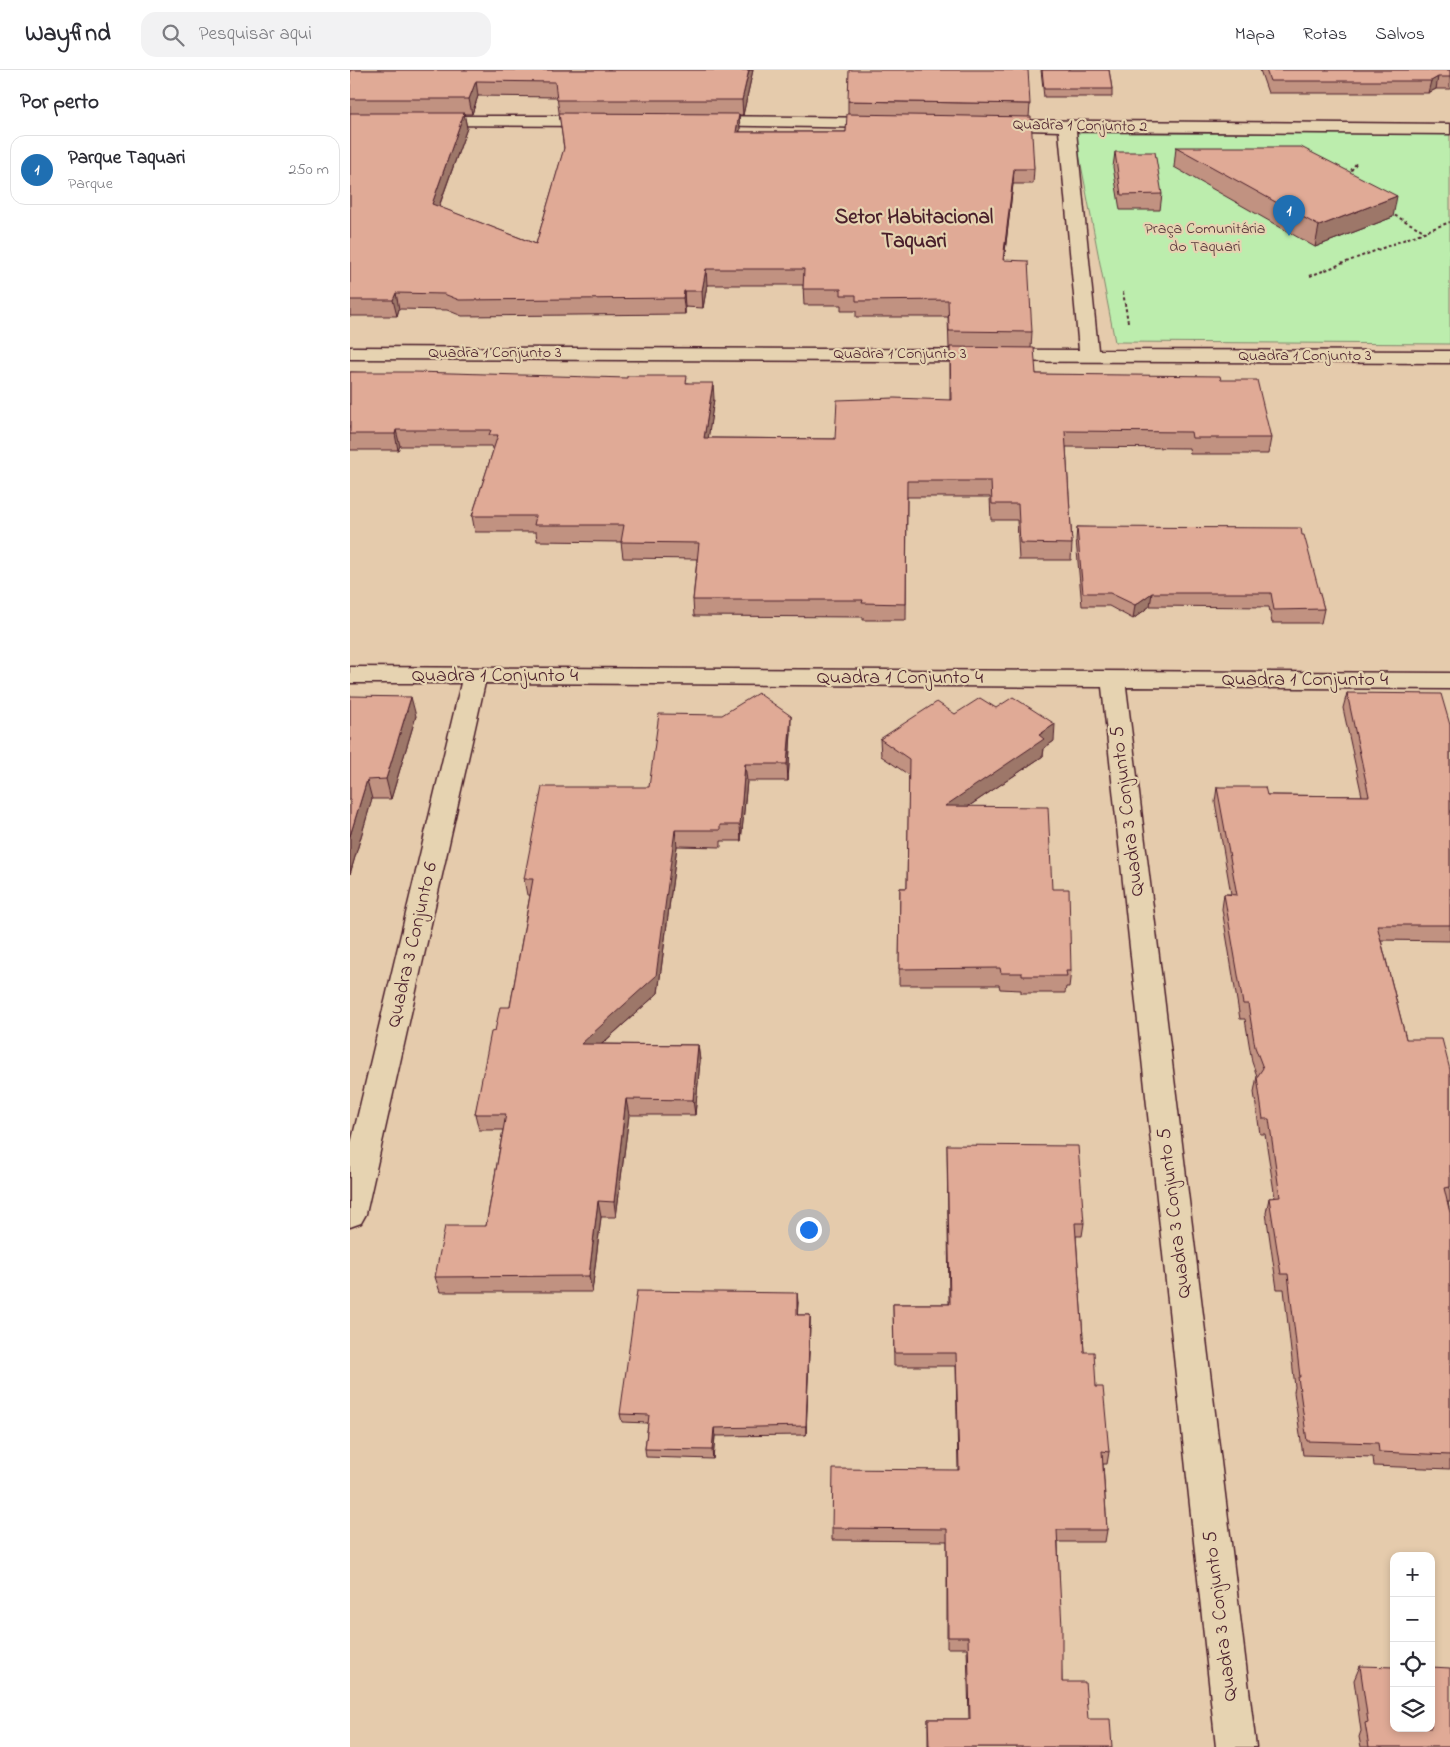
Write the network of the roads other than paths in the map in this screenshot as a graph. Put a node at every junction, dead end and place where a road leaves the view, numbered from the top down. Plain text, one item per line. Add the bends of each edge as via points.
1 (410, 121) edge
2 (609, 121) edge
3 (689, 122) edge
4 (898, 123) edge
5 (978, 125) edge
6 (1067, 126) junction
7 (1450, 129) edge
8 (350, 353) edge
9 (1089, 354) junction
10 (1450, 357) edge
11 (350, 675) edge
12 (475, 676) junction
13 (1113, 679) junction
14 (1450, 681) edge
15 (350, 1214) edge
16 (1236, 1747) edge

1 - 2 street
3 - 4 street
5 - 6 street, Quadra 1 Conjunto 2
6 - 7 street, Quadra 1 Conjunto 2
6 - 9 street
8 - 9 street, Quadra 1 Conjunto 3
9 - 10 street, Quadra 1 Conjunto 3
11 - 12 street, Quadra 1 Conjunto 4
12 - 13 street, Quadra 1 Conjunto 4
12 - 15 street, Quadra 3 Conjunto 6
13 - 14 street, Quadra 1 Conjunto 4
13 - 16 street, Quadra 3 Conjunto 5

